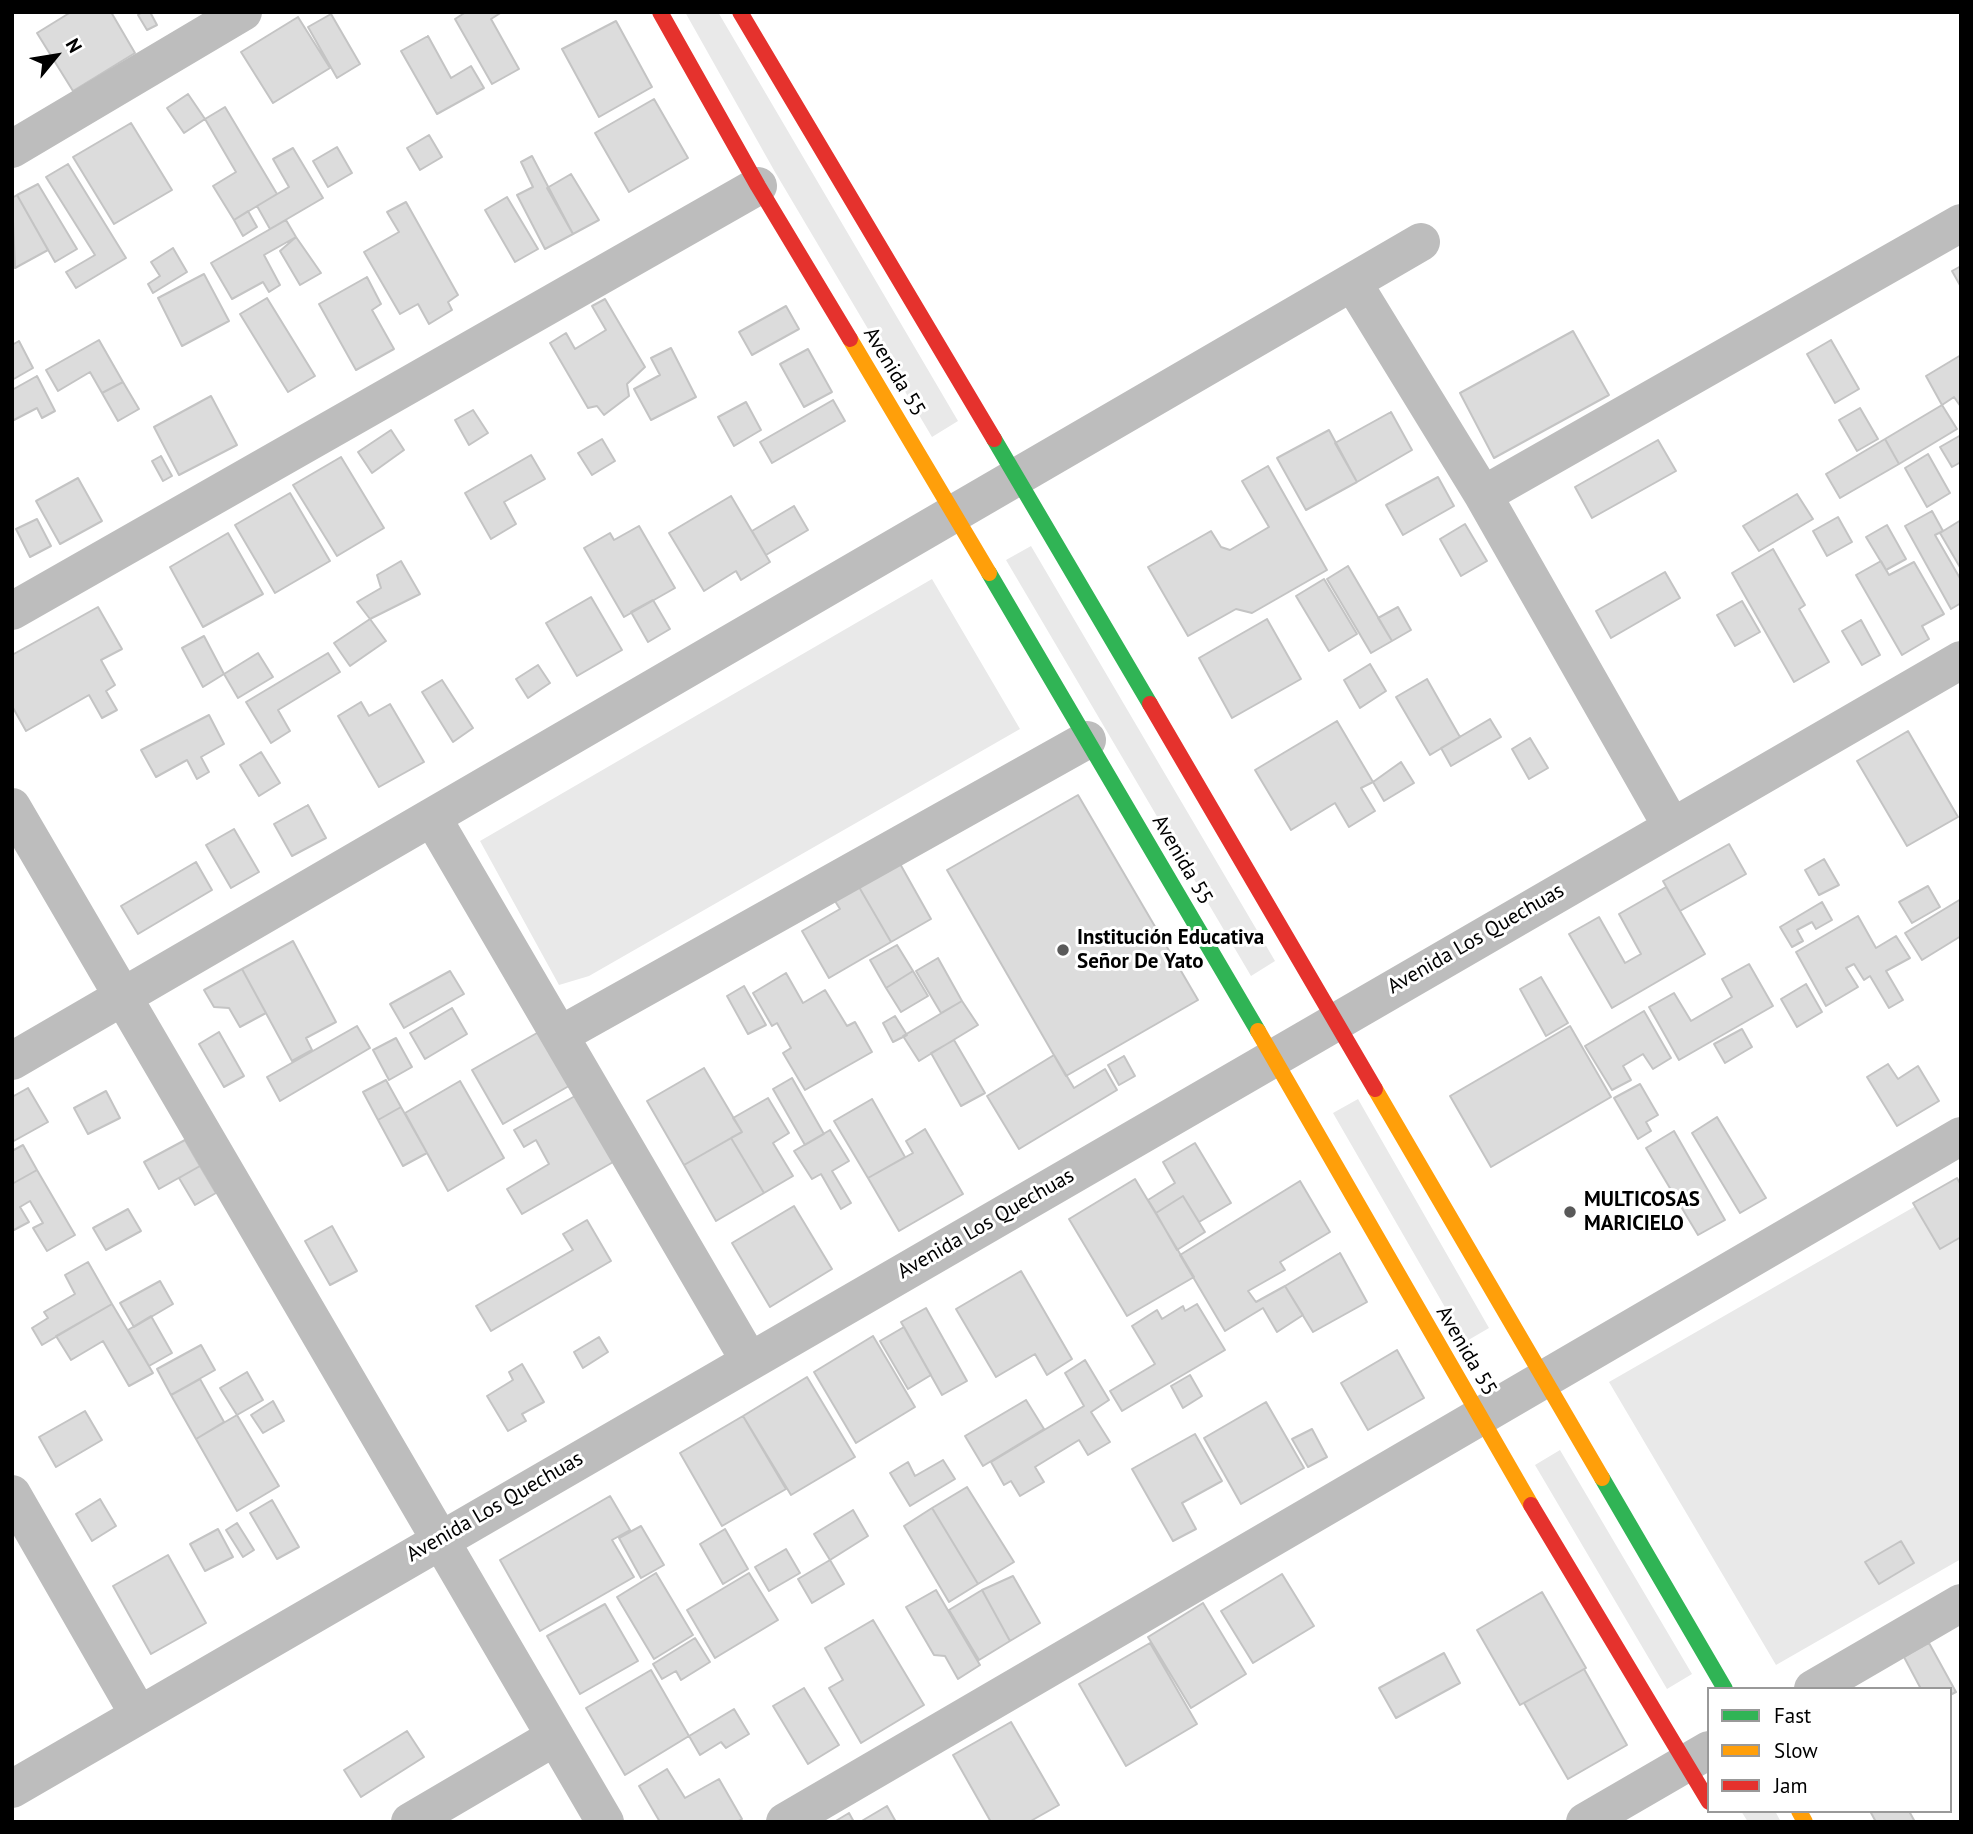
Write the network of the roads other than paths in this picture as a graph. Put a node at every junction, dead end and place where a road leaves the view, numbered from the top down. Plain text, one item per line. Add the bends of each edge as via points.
1 (243, 12) edge
2 (660, 12) edge
3 (740, 12) edge
4 (12, 149) edge
5 (758, 186) junction
6 (1961, 223) edge
7 (1421, 242) dead end
8 (1353, 283) junction
9 (1018, 478) junction
10 (1483, 495) junction
11 (955, 515) junction
12 (12, 611) edge
13 (1961, 660) edge
14 (1087, 740) junction
15 (12, 807) edge
16 (432, 817) junction
17 (1672, 827) junction
18 (121, 996) junction
19 (1336, 1020) junction
20 (560, 1035) junction
21 (1274, 1058) junction
22 (12, 1061) edge
23 (1961, 1136) edge
24 (749, 1360) junction
25 (1543, 1380) junction
26 (1479, 1418) junction
27 (12, 1494) edge
28 (442, 1538) junction
29 (1961, 1603) edge
30 (1724, 1687) edge
31 (1816, 1687) edge
32 (139, 1715) junction
33 (553, 1738) junction
34 (1697, 1756) edge
35 (12, 1789) edge
36 (1707, 1794) edge
37 (410, 1822) edge
38 (605, 1822) edge
39 (785, 1822) edge
40 (1585, 1822) edge

1 - 4 street
2 - 5 street, Avenida 55
3 - 9 street
5 - 11 street, Avenida 55
5 - 12 street
6 - 10 street
7 - 8 street
8 - 9 street
8 - 10 street
9 - 11 street
9 - 19 street
10 - 17 street
11 - 14 street, Avenida 55
11 - 16 street
13 - 17 street, Avenida Los Quechuas
14 - 20 street
14 - 21 street, Avenida 55
15 - 18 street
16 - 18 street
16 - 20 street
17 - 19 street, Avenida Los Quechuas
18 - 22 street
18 - 28 street
19 - 21 street, Avenida Los Quechuas
19 - 25 street
20 - 24 street
21 - 24 street, Avenida Los Quechuas
21 - 26 street, Avenida 55
23 - 25 street
24 - 28 street, Avenida Los Quechuas
25 - 26 street
25 - 30 street
26 - 34 street, Avenida 55
26 - 39 street
27 - 32 street
28 - 32 street, Avenida Los Quechuas
28 - 33 street
29 - 31 street
32 - 35 street, Avenida Los Quechuas
33 - 37 street
33 - 38 street
34 - 36 street, Avenida 55
34 - 40 street

